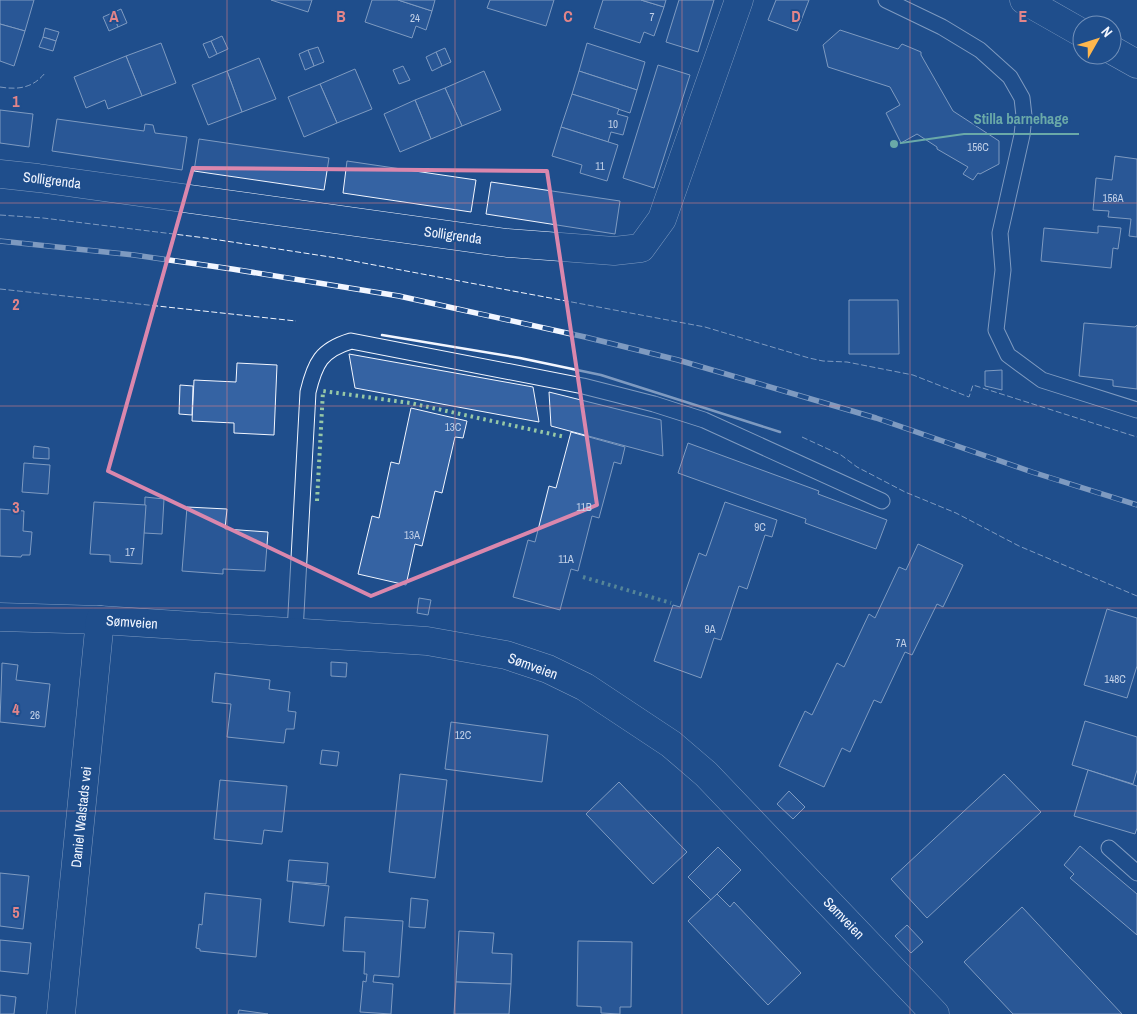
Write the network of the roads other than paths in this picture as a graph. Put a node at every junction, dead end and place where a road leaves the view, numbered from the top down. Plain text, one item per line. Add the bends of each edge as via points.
1 (739, 0) edge
2 (886, 0) edge
3 (1024, 0) edge
4 (1072, 27) edge
5 (1122, 56) edge
6 (1137, 64) edge
7 (0, 174) edge
8 (1137, 410) edge
9 (882, 501) dead end
10 (0, 617) edge
11 (100, 620) junction
12 (294, 632) junction
13 (1109, 848) dead end
14 (1137, 873) edge
15 (61, 1014) edge
16 (935, 1014) edge

1 - 7 street, Solligrenda via 662,219 641,248 614,251 507,243
2 - 8 lane via 980,50 1010,77 1022,98 1022,135 1000,233 1002,270 996,330 1008,355 1042,380
3 - 4 street
5 - 6 street
9 - 12 lane via 704,420 654,404 583,386 351,341 336,346 319,362 313,371 308,392
10 - 11 street, Sømveien
11 - 12 street, Sømveien
11 - 15 street, Daniel Walstads vei
12 - 16 street, Sømveien via 427,641 506,655 548,669 585,687 671,744 706,774
13 - 14 lane

